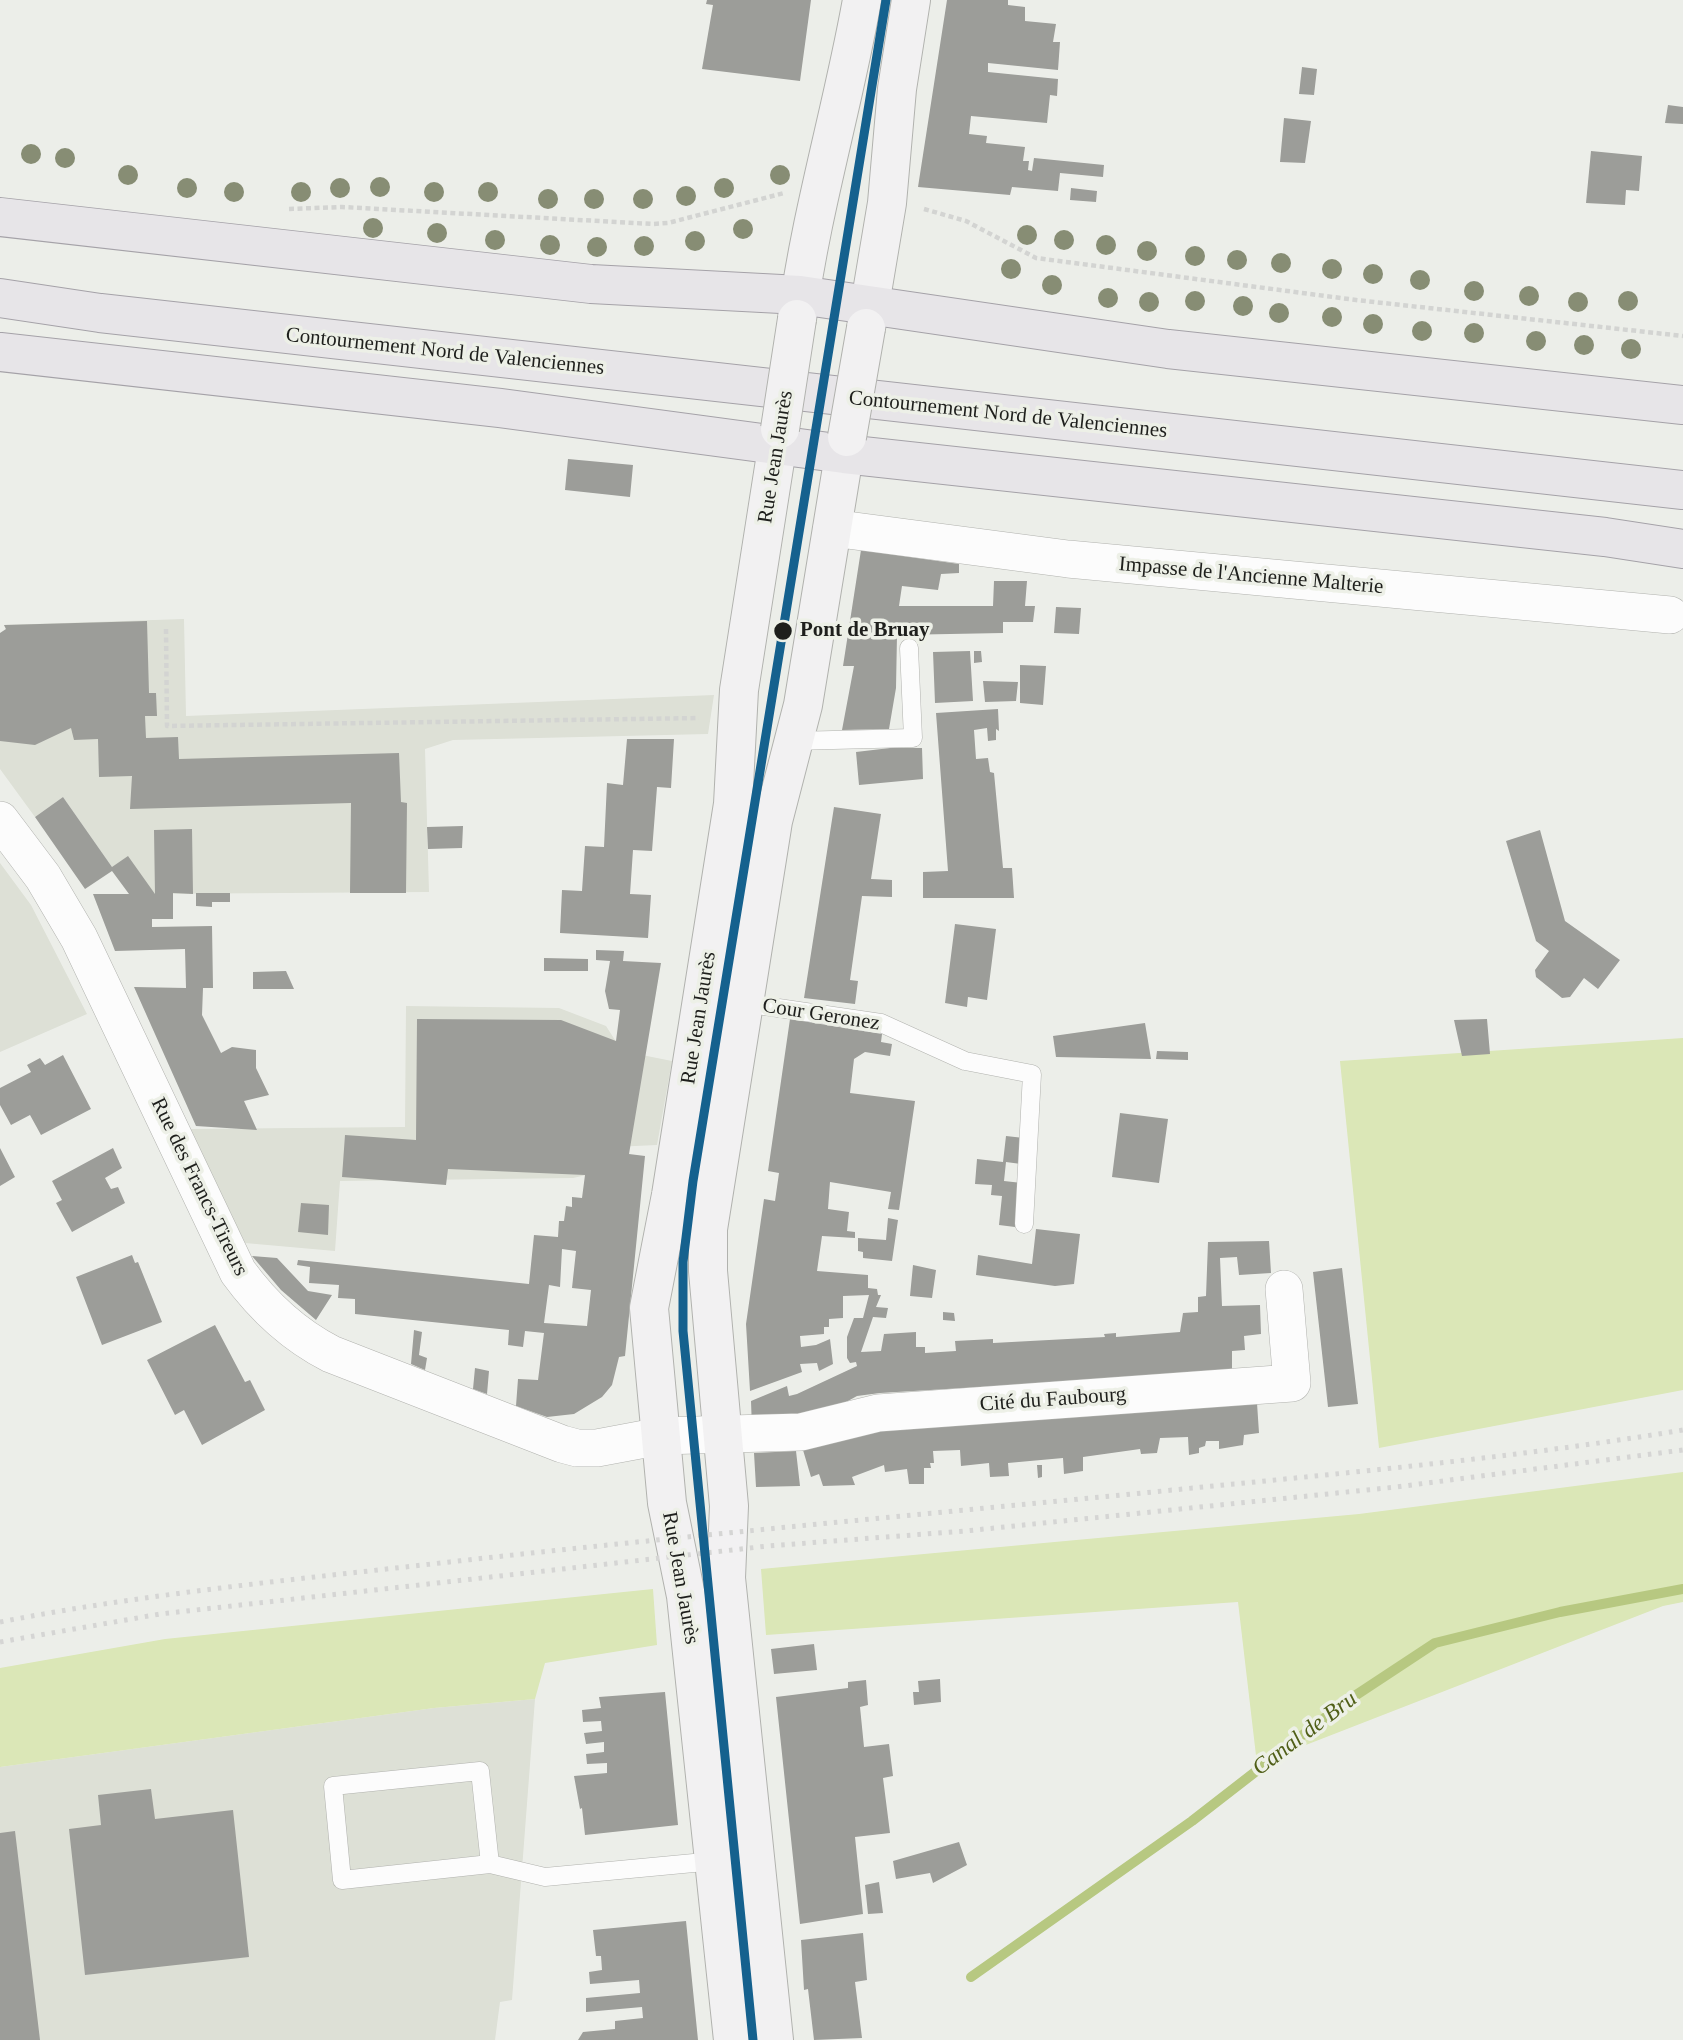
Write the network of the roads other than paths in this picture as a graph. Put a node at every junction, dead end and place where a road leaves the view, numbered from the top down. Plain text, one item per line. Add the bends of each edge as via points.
1 (862, 0) edge
2 (911, 0) edge
3 (0, 217) edge
4 (0, 298) edge
5 (798, 307) junction
6 (867, 317) junction
7 (0, 352) edge
8 (1683, 405) edge
9 (779, 437) junction
10 (845, 446) junction
11 (1683, 490) edge
12 (832, 528) junction
13 (1683, 549) edge
14 (1670, 614) dead end
15 (909, 648) dead end
16 (793, 741) junction
17 (0, 820) edge
18 (744, 1003) junction
19 (1024, 1224) dead end
20 (1284, 1289) dead end
21 (723, 1434) junction
22 (661, 1436) junction
23 (715, 1861) junction
24 (490, 1864) junction
25 (733, 2040) edge
26 (774, 2040) edge

1 - 5 main road, Rue Jean Jaurès
2 - 6 main road, Rue Jean Jaurès via 887,203
3 - 5 main road
4 - 11 main road, Contournement Nord de Valenciennes
5 - 6 main road
5 - 9 main road, Rue Jean Jaurès, bridge
6 - 8 main road
6 - 10 main road, Rue Jean Jaurès, bridge
7 - 9 main road
9 - 10 main road
9 - 22 main road, Rue Jean Jaurès via 738,690 733,804 671,1195 650,1297
10 - 12 main road, Rue Jean Jaurès
10 - 13 main road
12 - 14 street, Impasse de l'Ancienne Malterie via 1069,559
12 - 16 main road, Rue Jean Jaurès
15 - 16 lane via 913,738
16 - 18 main road, Rue Jean Jaurès via 776,802
17 - 22 street, Rue des Francs-Tireurs via 68,917 238,1272 257,1296 304,1338 331,1354 562,1444 597,1448
18 - 19 lane, Cour Geronez via 881,1023 965,1061 1032,1074
18 - 21 main road, Rue Jean Jaurès via 708,1229
20 - 21 street, Cité du Faubourg via 1292,1383 878,1412 801,1432
21 - 22 street, Rue des Francs-Tireurs
21 - 26 main road, Rue Jean Jaurès via 729,1506 726,1578
22 - 23 main road, Rue Jean Jaurès via 667,1503 686,1596
23 - 24 lane via 545,1877
23 - 25 main road, Rue Jean Jaurès
24 - 24 lane via 480,1771 333,1787 342,1880

